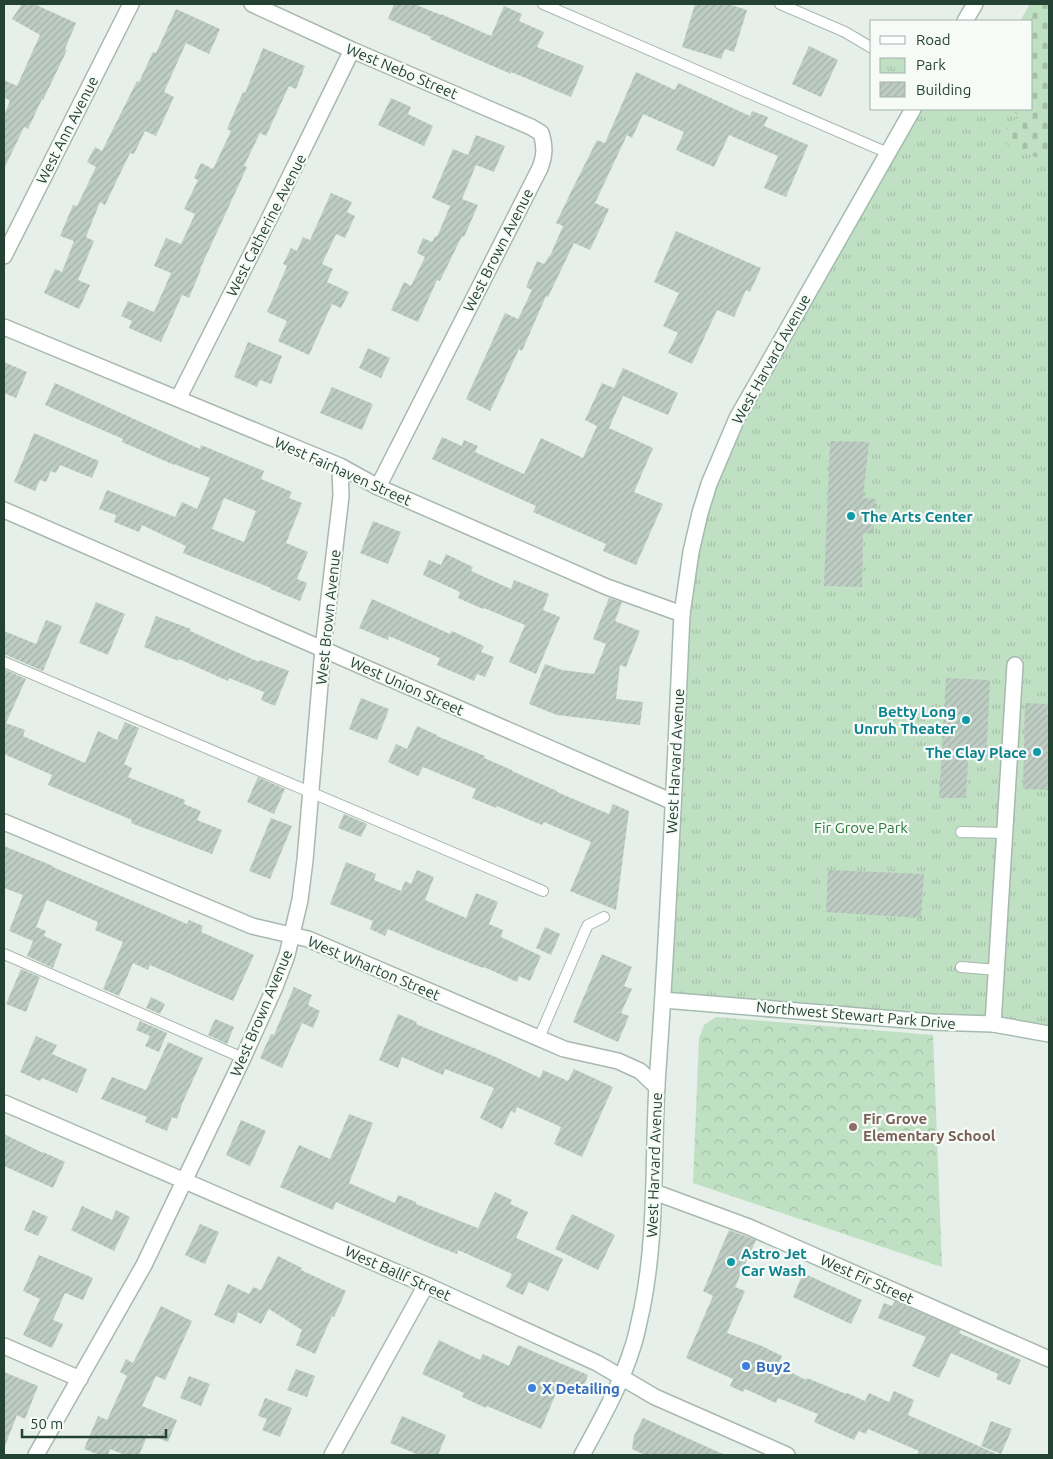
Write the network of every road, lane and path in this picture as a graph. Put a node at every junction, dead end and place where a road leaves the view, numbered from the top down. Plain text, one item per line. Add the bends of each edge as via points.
1 (131, 4) edge
2 (252, 4) edge
3 (543, 4) edge
4 (780, 4) edge
5 (975, 4) edge
6 (966, 20) edge
7 (870, 47) edge
8 (352, 50) junction
9 (912, 110) edge
10 (545, 144) joint
11 (888, 153) junction
12 (4, 256) edge
13 (4, 327) edge
14 (178, 399) junction
15 (340, 466) junction
16 (378, 487) junction
17 (4, 510) edge
18 (682, 614) junction
19 (323, 649) junction
20 (4, 662) edge
21 (1015, 665) dead end
22 (312, 794) junction
23 (673, 802) junction
24 (4, 822) edge
25 (961, 832) dead end
26 (1005, 833) junction
27 (542, 891) dead end
28 (604, 917) dead end
29 (292, 935) junction
30 (4, 954) edge
31 (961, 968) dead end
32 (997, 970) junction
33 (663, 1000) junction
34 (994, 1024) junction
35 (1049, 1034) edge
36 (539, 1038) junction
37 (243, 1058) junction
38 (657, 1087) junction
39 (4, 1103) edge
40 (184, 1181) junction
41 (654, 1192) junction
42 (426, 1285) junction
43 (4, 1346) edge
44 (1049, 1359) edge
45 (80, 1378) junction
46 (622, 1378) junction
47 (36, 1455) edge
48 (332, 1455) edge
49 (582, 1455) edge
50 (787, 1455) edge

1 - 12 street, West Ann Avenue
2 - 8 street, West Nebo Street
3 - 11 lane
4 - 7 lane via 845,32
5 - 6 street
8 - 10 street, West Nebo Street via 531,127 541,133
8 - 14 street, West Catherine Avenue
9 - 11 street, West Harvard Avenue
10 - 16 street, West Brown Avenue via 540,168
11 - 18 street, West Harvard Avenue via 729,435 708,484 700,513
13 - 14 street, West Fairhaven Street
14 - 15 street, West Fairhaven Street
15 - 16 street, West Fairhaven Street
15 - 19 street, West Brown Avenue via 341,496
16 - 18 street, West Fairhaven Street via 607,587
17 - 19 street, West Union Street
18 - 23 street, West Harvard Avenue
19 - 22 street, West Brown Avenue
19 - 23 street, West Union Street
20 - 22 lane
21 - 26 street
22 - 27 lane
22 - 29 street, West Brown Avenue via 300,900
23 - 33 street, West Harvard Avenue
24 - 29 street, West Wharton Street via 252,926
25 - 26 lane
26 - 32 street
28 - 36 lane via 585,930
29 - 36 street, West Wharton Street
29 - 37 street, West Brown Avenue via 275,987
30 - 37 lane
31 - 32 lane
32 - 34 street
33 - 34 street, Northwest Stewart Park Drive
33 - 38 street, West Harvard Avenue
34 - 35 street, Northwest Stewart Park Drive
36 - 38 street, West Wharton Street via 564,1049 618,1061 640,1071
37 - 40 street, West Brown Avenue
38 - 41 street, West Harvard Avenue
39 - 40 street, West Ballf Street
40 - 42 street, West Ballf Street
40 - 45 street, West Brown Avenue via 144,1265
41 - 44 street, West Fir Street via 749,1227
41 - 46 street, West Harvard Avenue via 646,1289 634,1345
42 - 46 street, West Ballf Street
42 - 48 street
43 - 45 street
45 - 47 street, West Brown Avenue
46 - 49 street, West Harvard Avenue
46 - 50 street, West Ballf Street

